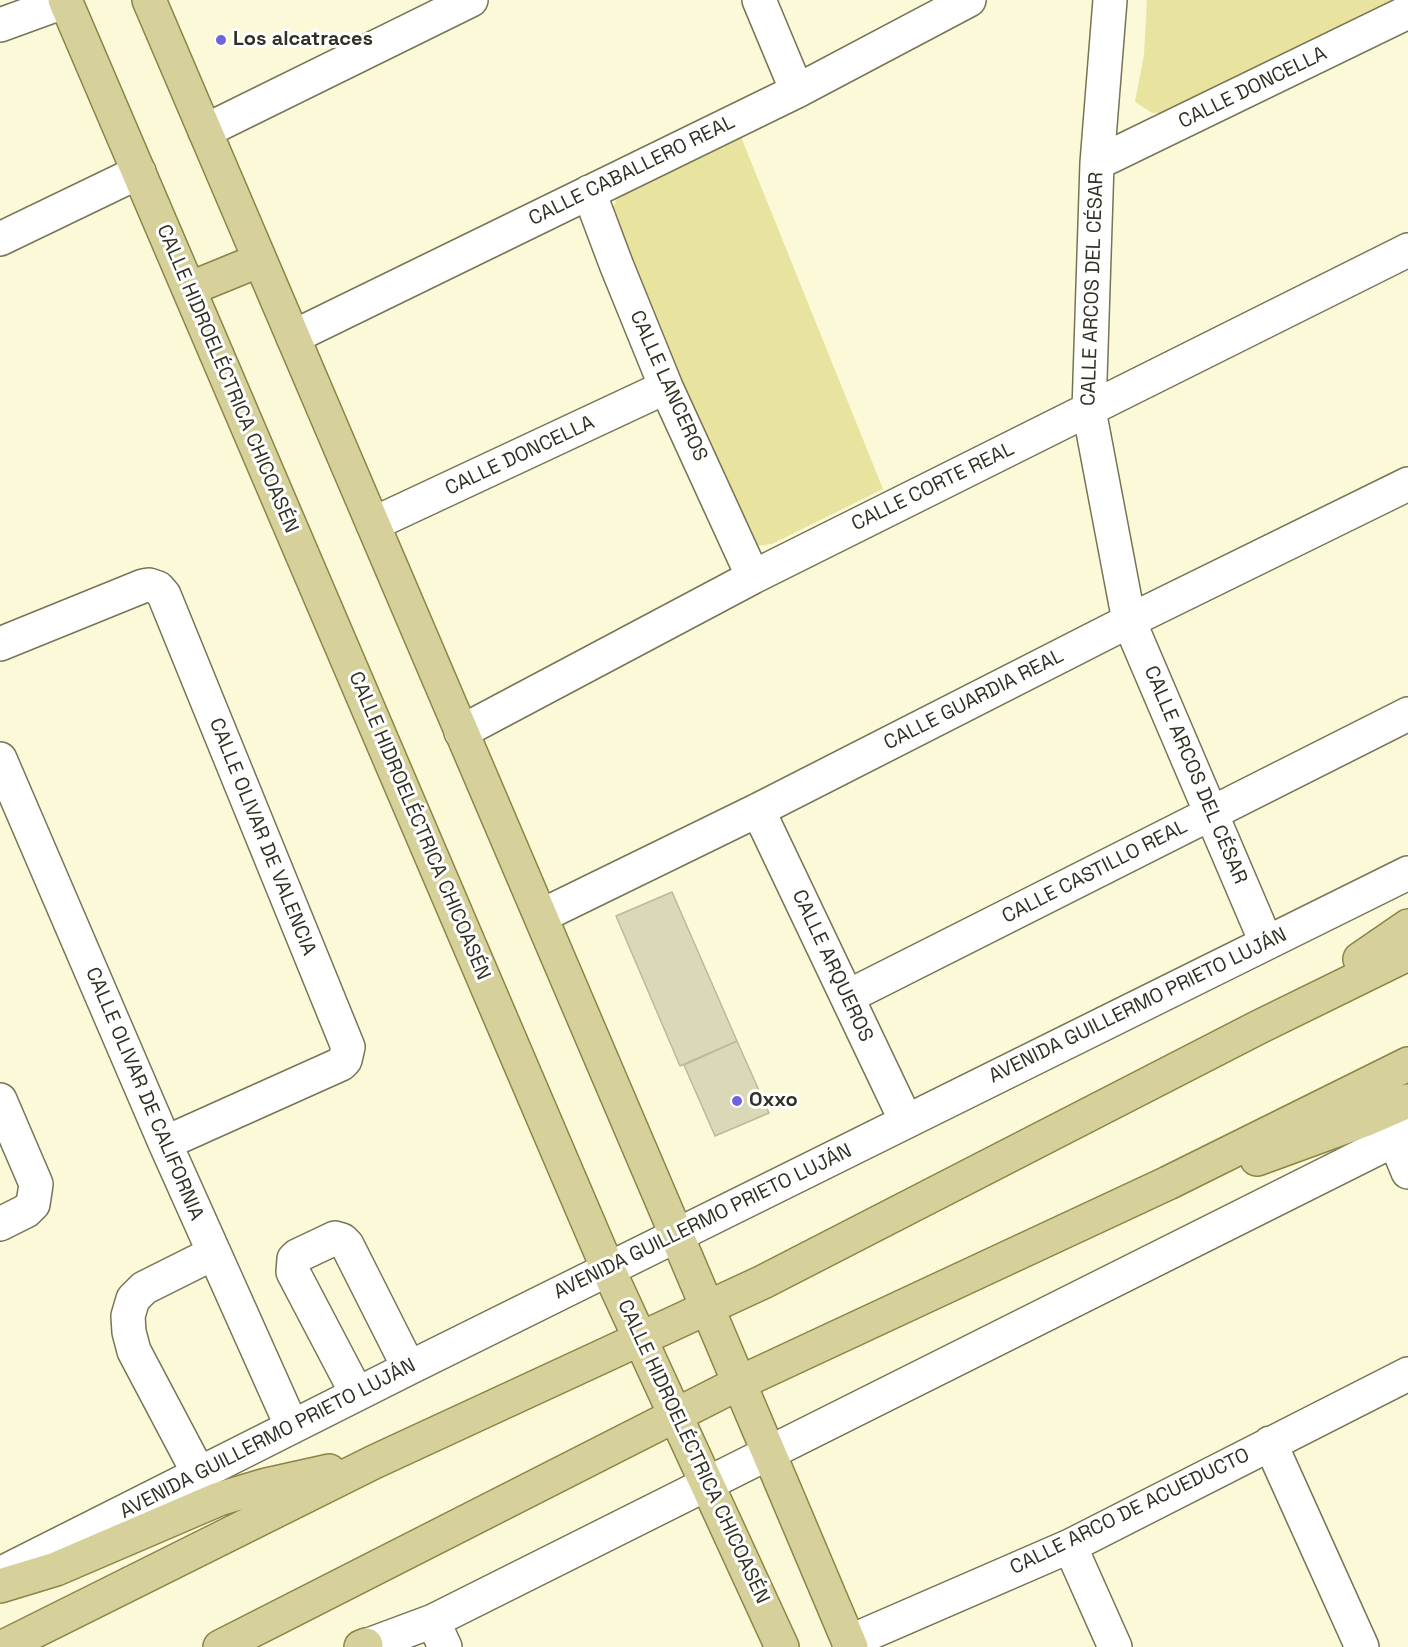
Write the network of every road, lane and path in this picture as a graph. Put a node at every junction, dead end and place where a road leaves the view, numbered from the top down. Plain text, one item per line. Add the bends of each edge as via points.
1 (149, 0) edge
2 (471, 0) edge
3 (759, 0) edge
4 (969, 0) edge
5 (1110, 0) edge
6 (66, 1) edge
7 (1408, 12) edge
8 (0, 25) edge
9 (797, 91) junction
10 (205, 131) junction
11 (1097, 163) junction
12 (139, 172) junction
13 (589, 192) junction
14 (0, 239) edge
15 (1408, 250) edge
16 (260, 261) junction
17 (189, 289) junction
18 (293, 337) junction
19 (666, 387) junction
20 (1089, 410) junction
21 (1408, 484) edge
22 (373, 524) junction
23 (753, 577) junction
24 (1129, 621) junction
25 (0, 644) edge
26 (1408, 714) edge
27 (461, 732) junction
28 (0, 759) edge
29 (758, 810) junction
30 (1211, 814) junction
31 (1408, 873) edge
32 (541, 916) junction
33 (1408, 926) edge
34 (1266, 942) junction
35 (1408, 954) edge
36 (847, 997) junction
37 (1259, 1027) junction
38 (1408, 1064) edge
39 (0, 1100) edge
40 (1408, 1101) edge
41 (906, 1121) junction
42 (1401, 1136) edge
43 (165, 1143) junction
44 (1408, 1172) edge
45 (1168, 1183) junction
46 (0, 1224) edge
47 (677, 1236) junction
48 (214, 1253) junction
49 (608, 1269) junction
50 (708, 1309) junction
51 (641, 1338) junction
52 (409, 1368) junction
53 (1408, 1374) edge
54 (739, 1383) junction
55 (357, 1394) junction
56 (676, 1415) junction
57 (292, 1427) junction
58 (1270, 1443) junction
59 (768, 1452) junction
60 (374, 1462) junction
61 (199, 1473) junction
62 (708, 1484) junction
63 (1070, 1546) junction
64 (0, 1574) edge
65 (0, 1586) edge
66 (439, 1634) edge
67 (850, 1645) edge
68 (363, 1646) edge
69 (3, 1647) edge
70 (220, 1647) edge
71 (782, 1647) edge
72 (1115, 1647) edge
73 (1362, 1647) edge

1 - 10 main road
2 - 10 street
3 - 9 street
4 - 9 street, CALLE CABALLERO REAL
5 - 11 street, CALLE ARCOS DEL CÉSAR
6 - 8 street
6 - 12 main road, CALLE HIDROELÉCTRICA CHICOASÉN
7 - 11 street, CALLE DONCELLA
9 - 13 street, CALLE CABALLERO REAL
10 - 16 main road
11 - 20 street, CALLE ARCOS DEL CÉSAR
12 - 14 street
12 - 17 main road, CALLE HIDROELÉCTRICA CHICOASÉN
13 - 18 street, CALLE CABALLERO REAL
13 - 19 street, CALLE LANCEROS
15 - 20 street, CALLE CORTE REAL
16 - 17 main road
16 - 18 main road
17 - 49 main road, CALLE HIDROELÉCTRICA CHICOASÉN
18 - 22 main road
19 - 22 street, CALLE DONCELLA
19 - 23 street, CALLE LANCEROS
20 - 23 street, CALLE CORTE REAL
20 - 24 street, CALLE ARCOS DEL CÉSAR
21 - 24 street, CALLE GUARDIA REAL
22 - 27 main road
23 - 27 street, CALLE CORTE REAL
24 - 29 street, CALLE GUARDIA REAL
24 - 30 street, CALLE ARCOS DEL CÉSAR
25 - 43 street, CALLE OLIVAR DE VALENCIA via 142,586 158,588 348,1047 341,1064
26 - 30 street, CALLE CASTILLO REAL
27 - 32 main road
28 - 43 street, CALLE OLIVAR DE CALIFORNIA
29 - 32 street, CALLE GUARDIA REAL
29 - 36 street, CALLE ARQUEROS
30 - 34 street, CALLE ARCOS DEL CÉSAR
30 - 36 street, CALLE CASTILLO REAL
31 - 34 street, AVENIDA GUILLERMO PRIETO LUJÁN
32 - 47 main road
33 - 37 main road
34 - 41 street, AVENIDA GUILLERMO PRIETO LUJÁN
35 - 37 main road
36 - 41 street, CALLE ARQUEROS
37 - 50 main road
38 - 45 main road
39 - 46 street via 36,1184 33,1204
40 - 45 main road via 1255,1160
41 - 47 street, AVENIDA GUILLERMO PRIETO LUJÁN
42 - 44 street
42 - 59 street
43 - 48 street, CALLE OLIVAR DE CALIFORNIA
45 - 54 main road
47 - 49 street, AVENIDA GUILLERMO PRIETO LUJÁN
47 - 50 main road
48 - 57 street, CALLE OLIVAR DE CALIFORNIA
48 - 61 street via 144,1288 133,1299 128,1316 134,1351
49 - 51 main road, CALLE HIDROELÉCTRICA CHICOASÉN
49 - 52 street, AVENIDA GUILLERMO PRIETO LUJÁN
50 - 51 main road
50 - 54 main road
51 - 56 main road, CALLE HIDROELÉCTRICA CHICOASÉN
51 - 60 main road
52 - 55 street, AVENIDA GUILLERMO PRIETO LUJÁN
52 - 55 street via 347,1245 335,1238 297,1256 293,1272
53 - 58 street, CALLE ARCO DE ACUEDUCTO
54 - 56 main road
54 - 59 main road
55 - 57 street, AVENIDA GUILLERMO PRIETO LUJÁN
56 - 62 main road, CALLE HIDROELÉCTRICA CHICOASÉN
56 - 70 main road
57 - 61 street, AVENIDA GUILLERMO PRIETO LUJÁN
58 - 63 street, CALLE ARCO DE ACUEDUCTO
58 - 73 street
59 - 62 street
59 - 67 main road
60 - 65 main road via 219,1498 56,1569
60 - 69 main road
61 - 64 street, AVENIDA GUILLERMO PRIETO LUJÁN
62 - 66 street
62 - 71 main road, CALLE HIDROELÉCTRICA CHICOASÉN
63 - 67 street, CALLE ARCO DE ACUEDUCTO
63 - 72 street
66 - 68 street

